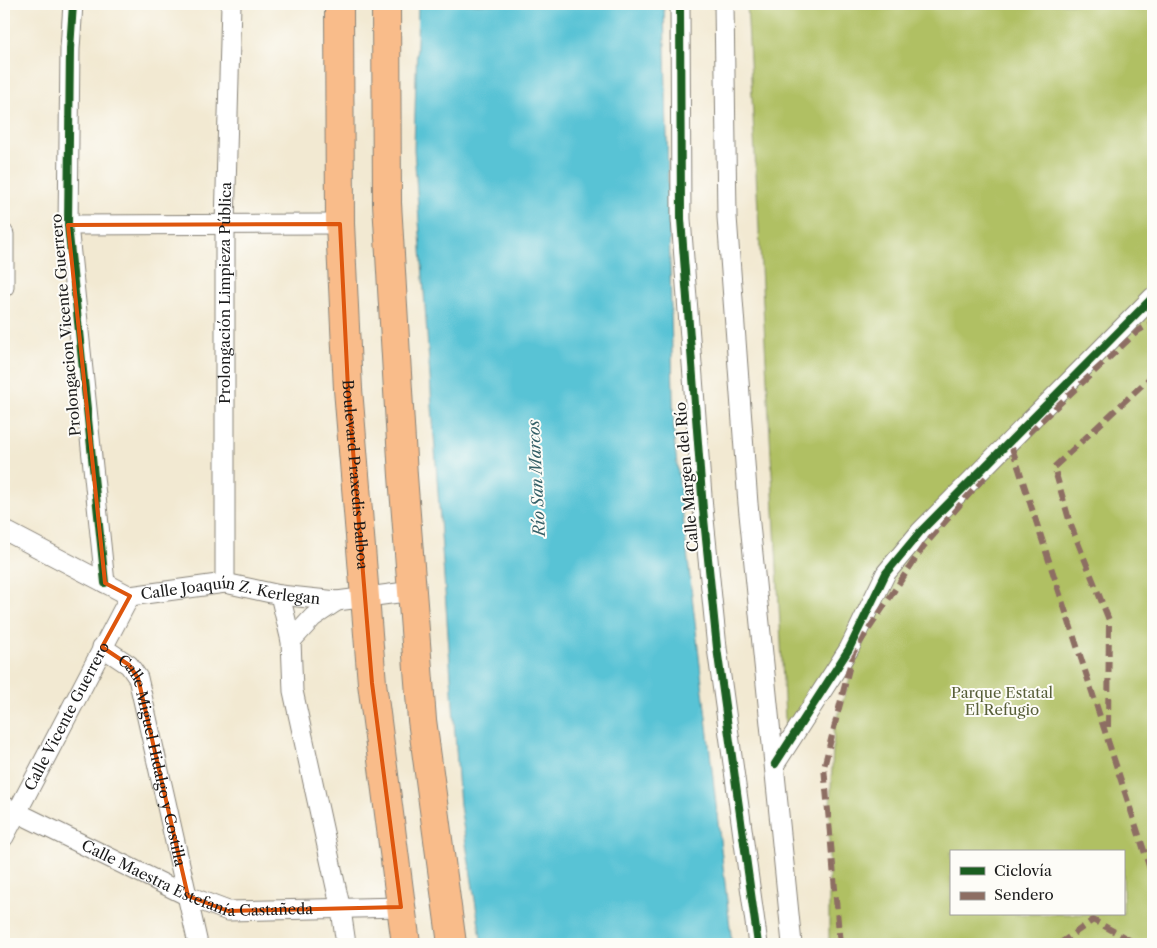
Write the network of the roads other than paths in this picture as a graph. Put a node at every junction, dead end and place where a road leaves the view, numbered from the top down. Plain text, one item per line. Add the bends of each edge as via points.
1 (73, 4) edge
2 (231, 4) edge
3 (339, 4) edge
4 (386, 4) edge
5 (680, 4) edge
6 (724, 4) edge
7 (340, 224) junction
8 (68, 225) junction
9 (225, 225) junction
10 (4, 234) edge
11 (4, 287) edge
12 (1153, 297) edge
13 (4, 530) edge
14 (105, 583) junction
15 (225, 583) junction
16 (413, 591) junction
17 (280, 595) junction
18 (130, 596) junction
19 (365, 597) junction
20 (337, 601) junction
21 (291, 641) junction
22 (102, 647) junction
23 (775, 764) junction
24 (10, 809) edge
25 (4, 837) edge
26 (188, 896) junction
27 (402, 907) junction
28 (341, 910) junction
29 (198, 944) edge
30 (346, 944) edge
31 (406, 944) edge
32 (452, 944) edge
33 (758, 944) edge
34 (792, 944) edge

1 - 8 street, Prolongacion Vicente Guerrero
2 - 9 street, Prolongación Limpieza Pública
3 - 7 main road, Boulevard Praxedis Balboa
4 - 16 main road via 386,203
5 - 33 street, Calle Margen del Río via 681,219 703,509 718,657
6 - 23 street via 727,217 748,504
7 - 9 street
7 - 19 main road, Boulevard Praxedis Balboa via 348,389
8 - 9 street
8 - 14 street, Prolongacion Vicente Guerrero
9 - 15 street, Prolongación Limpieza Pública
10 - 11 street
12 - 23 street via 920,532 886,573 849,649
13 - 14 street, Calle Joaquín Z. Kerlegan
14 - 18 street, Calle Joaquín Z. Kerlegan
15 - 17 street, Calle Joaquín Z. Kerlegan
15 - 18 street, Calle Joaquín Z. Kerlegan
16 - 19 street, Calle Joaquín Z. Kerlegan
16 - 32 main road via 422,720
17 - 20 street, Calle Joaquín Z. Kerlegan
17 - 21 street
18 - 22 street, Calle Vicente Guerrero
19 - 20 street, Calle Joaquín Z. Kerlegan
19 - 27 main road, Boulevard Praxedis Balboa via 372,683
20 - 21 street via 313,617
21 - 28 street via 293,691
22 - 24 street, Calle Vicente Guerrero
22 - 26 street, Calle Miguel Hidalgo y Costilla via 129,664 138,678
23 - 34 street
24 - 25 street, Calle Vicente Guerrero
24 - 26 street, Calle Maestra Estefanía Castañeda
26 - 28 street, Calle Maestra Estefanía Castañeda via 228,911
26 - 29 street, Calle Miguel Hidalgo y Costilla
27 - 28 street, Calle Maestra Estefanía Castañeda
27 - 31 main road, Boulevard Praxedis Balboa
28 - 30 street

